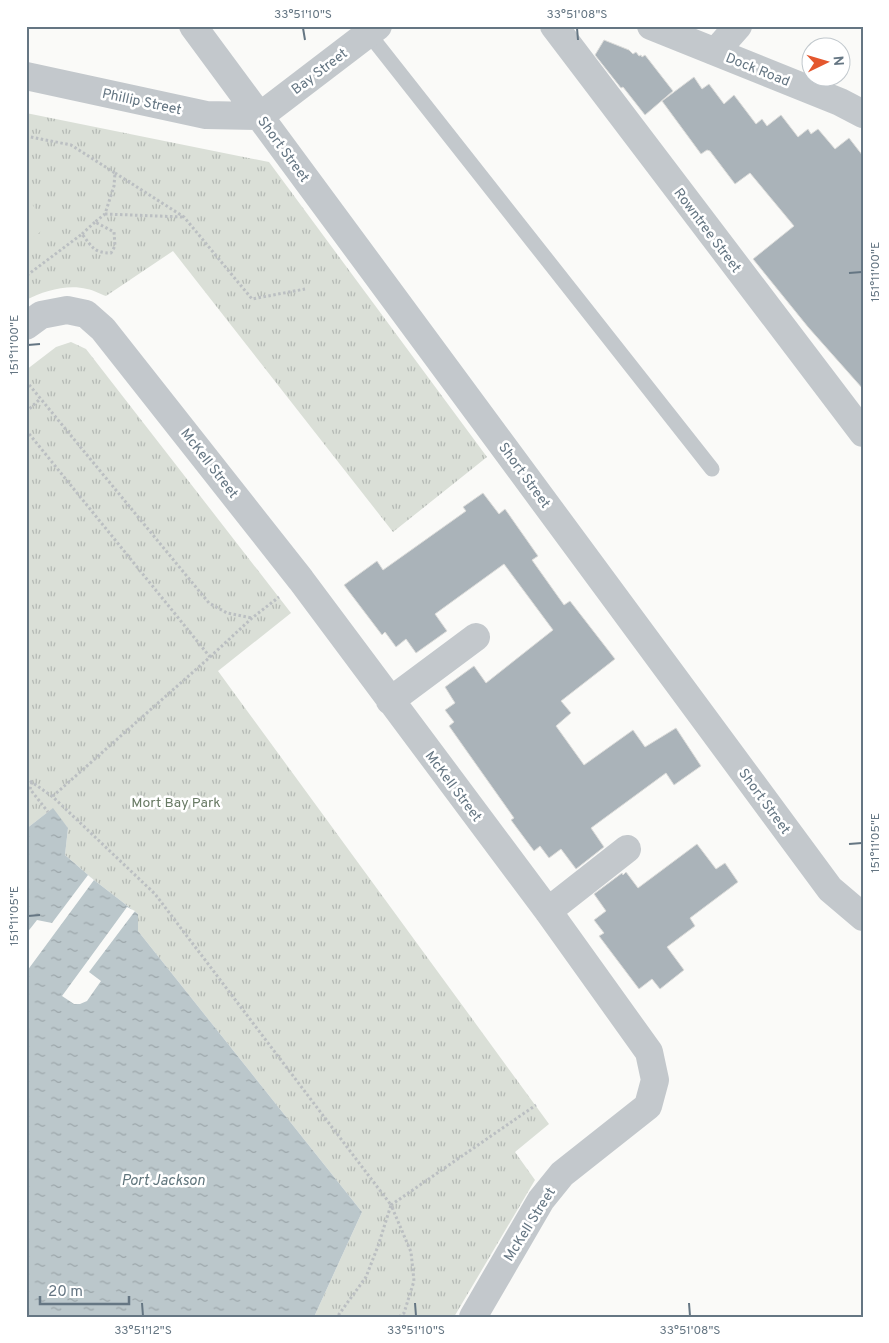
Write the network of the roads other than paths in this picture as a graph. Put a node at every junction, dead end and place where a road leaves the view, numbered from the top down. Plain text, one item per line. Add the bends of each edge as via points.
1 (193, 26) edge
2 (651, 26) edge
3 (738, 26) edge
4 (558, 28) edge
5 (374, 30) edge
6 (716, 51) junction
7 (26, 76) edge
8 (863, 114) edge
9 (260, 116) junction
10 (26, 326) edge
11 (863, 433) edge
12 (712, 469) dead end
13 (476, 637) dead end
14 (390, 701) junction
15 (627, 848) dead end
16 (548, 911) junction
17 (863, 918) edge
18 (473, 1317) edge

1 - 9 street, Short Street
2 - 6 street, Dock Road
3 - 6 street
4 - 11 street, Rowntree Street
5 - 9 street, Bay Street
5 - 12 lane
6 - 8 street, Dock Road
7 - 9 street, Phillip Street via 206,115
9 - 17 street, Short Street via 830,889
10 - 14 street, McKell Street via 41,315 67,310 86,314 103,329 301,580
13 - 14 street
14 - 16 street, McKell Street
15 - 16 street
16 - 18 street, McKell Street via 648,1052 655,1080 648,1106 562,1174 546,1193

